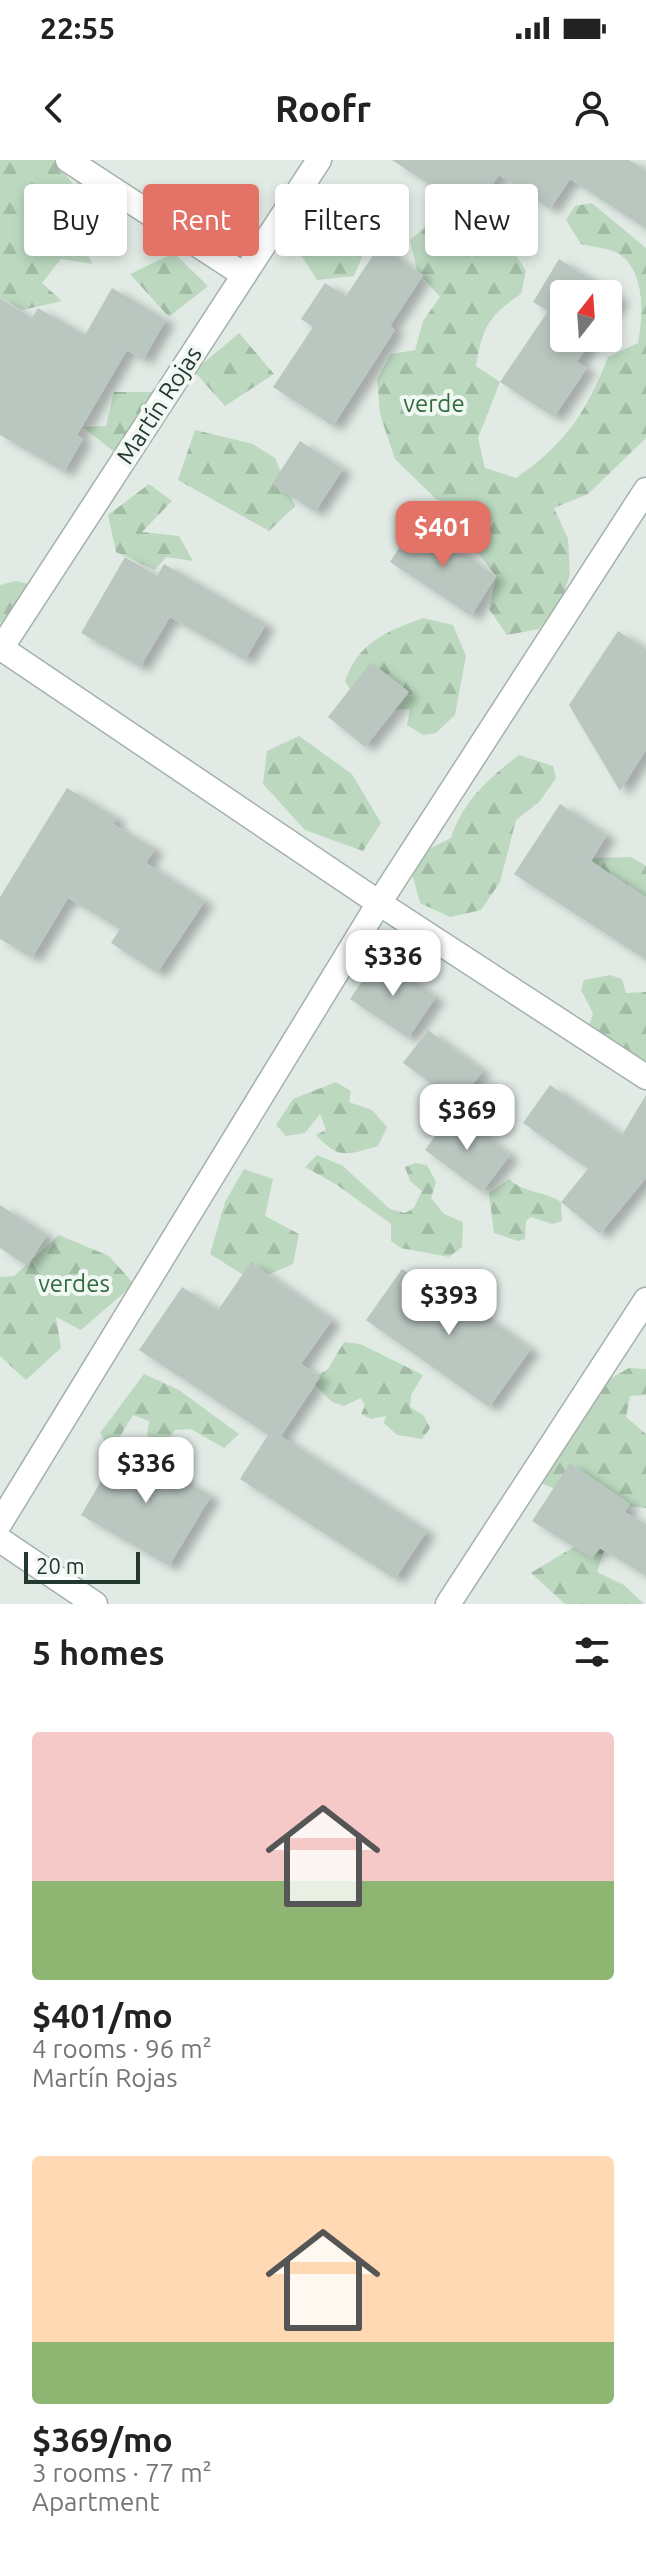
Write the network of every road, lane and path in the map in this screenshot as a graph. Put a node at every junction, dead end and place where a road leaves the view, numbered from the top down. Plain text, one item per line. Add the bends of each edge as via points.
1 (68, 160) edge
2 (319, 160) edge
3 (244, 275) junction
4 (646, 490) edge
5 (1, 649) edge
6 (379, 903) junction
7 (646, 1077) edge
8 (646, 1300) edge
9 (0, 1523) edge
10 (0, 1540) edge
11 (95, 1604) edge
12 (448, 1604) edge

1 - 3 street
2 - 3 street, Martín Rojas
3 - 5 street, Martín Rojas
4 - 6 street
5 - 6 street
6 - 7 street
6 - 9 street
8 - 12 street
10 - 11 street

